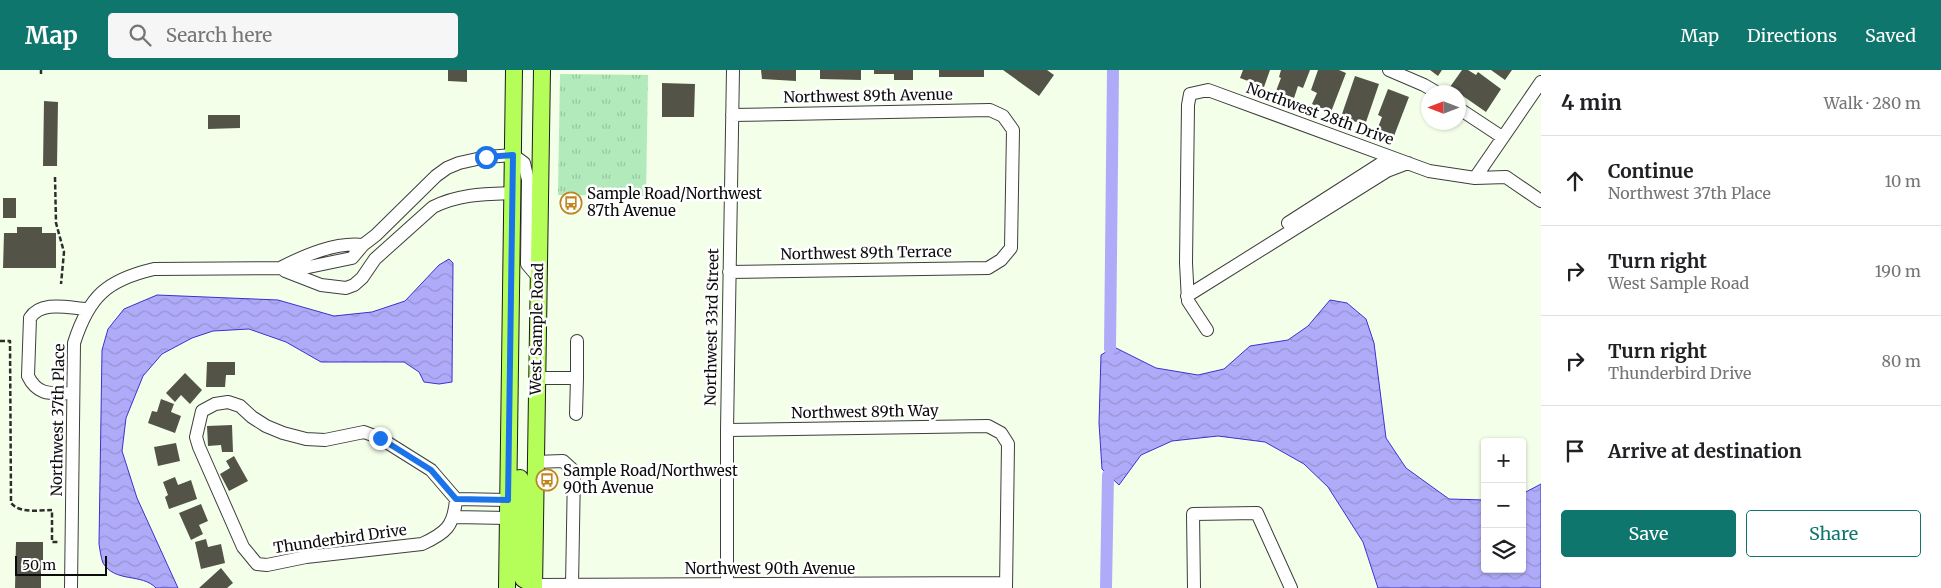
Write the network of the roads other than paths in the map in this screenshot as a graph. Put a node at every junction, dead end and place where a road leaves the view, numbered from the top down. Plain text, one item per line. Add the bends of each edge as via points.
1 (514, 70) edge
2 (542, 70) edge
3 (733, 70) edge
4 (1389, 70) edge
5 (1541, 82) edge
6 (1424, 85) edge
7 (1466, 113) edge
8 (732, 115) junction
9 (1502, 137) junction
10 (513, 155) junction
11 (1391, 157) junction
12 (1408, 163) junction
13 (1475, 178) junction
14 (513, 193) junction
15 (1541, 200) edge
16 (363, 245) junction
17 (375, 259) junction
18 (1001, 260) joint
19 (278, 268) junction
20 (729, 272) junction
21 (538, 277) junction
22 (1187, 292) junction
23 (87, 309) junction
24 (1208, 330) dead end
25 (577, 341) dead end
26 (537, 378) junction
27 (577, 378) junction
28 (73, 393) junction
29 (576, 414) dead end
30 (510, 417) junction
31 (727, 430) junction
32 (535, 462) junction
33 (456, 499) junction
34 (508, 500) junction
35 (454, 517) junction
36 (508, 518) junction
37 (727, 585) junction
38 (572, 586) junction
39 (1006, 586) edge
40 (534, 587) edge
41 (70, 588) edge
42 (507, 588) edge
43 (1194, 588) edge
44 (1291, 588) edge

1 - 10 main road, West Sample Road
2 - 21 main road, West Sample Road
3 - 8 street, Northwest 33rd Street
4 - 6 street
5 - 9 street
7 - 9 street
8 - 18 street, Northwest 89th Avenue via 990,110 1003,116 1013,130 1013,140 1011,248
8 - 20 street, Northwest 33rd Street
9 - 13 street
10 - 14 main road, West Sample Road
10 - 16 street via 470,159 447,168
10 - 21 street via 524,163 528,180 527,264
11 - 12 street, Northwest 28th Drive
11 - 22 street
11 - 22 street, Northwest 28th Drive via 1208,90 1190,94 1187,125
12 - 13 street, Northwest 28th Drive via 1429,171
12 - 22 street via 1387,171
13 - 15 street, Northwest 28th Drive via 1506,177
14 - 17 street, Northwest 37th Place via 468,195 445,201 420,217
14 - 30 main road, West Sample Road
16 - 17 street
16 - 19 street, Northwest 37th Place via 348,244
17 - 19 street, Northwest 37th Place via 362,278 346,288 321,285
18 - 20 street, Northwest 89th Terrace via 988,268
19 - 23 street, Northwest 37th Place via 154,269 132,274 112,284
20 - 31 street, Northwest 33rd Street
21 - 26 main road, West Sample Road
22 - 24 street, Northwest 28th Drive via 1188,301
23 - 28 street, Northwest 37th Place via 74,343
23 - 28 street via 40,308 30,318 28,376 44,392
25 - 27 street
26 - 27 street
26 - 32 main road, West Sample Road
27 - 29 street
28 - 41 street, Northwest 37th Place
30 - 34 main road, West Sample Road
30 - 40 main road via 520,453 519,566 524,579
31 - 37 street, Northwest 33rd Street
31 - 39 street, Northwest 89th Way via 988,426 1001,433 1008,444
32 - 38 street via 563,461 574,471
32 - 40 main road, West Sample Road
33 - 34 street
33 - 35 street
33 - 35 street, Thunderbird Drive via 431,470 380,438 364,432 325,440 306,439 266,426 240,406 228,402 202,411 196,437 198,447 243,546 258,564 422,544 448,529
34 - 36 main road, West Sample Road
35 - 36 street
36 - 42 main road, West Sample Road
37 - 38 street, Northwest 90th Avenue
37 - 39 street, Northwest 90th Avenue
38 - 40 street, Northwest 90th Avenue
43 - 44 street via 1193,514 1257,513

